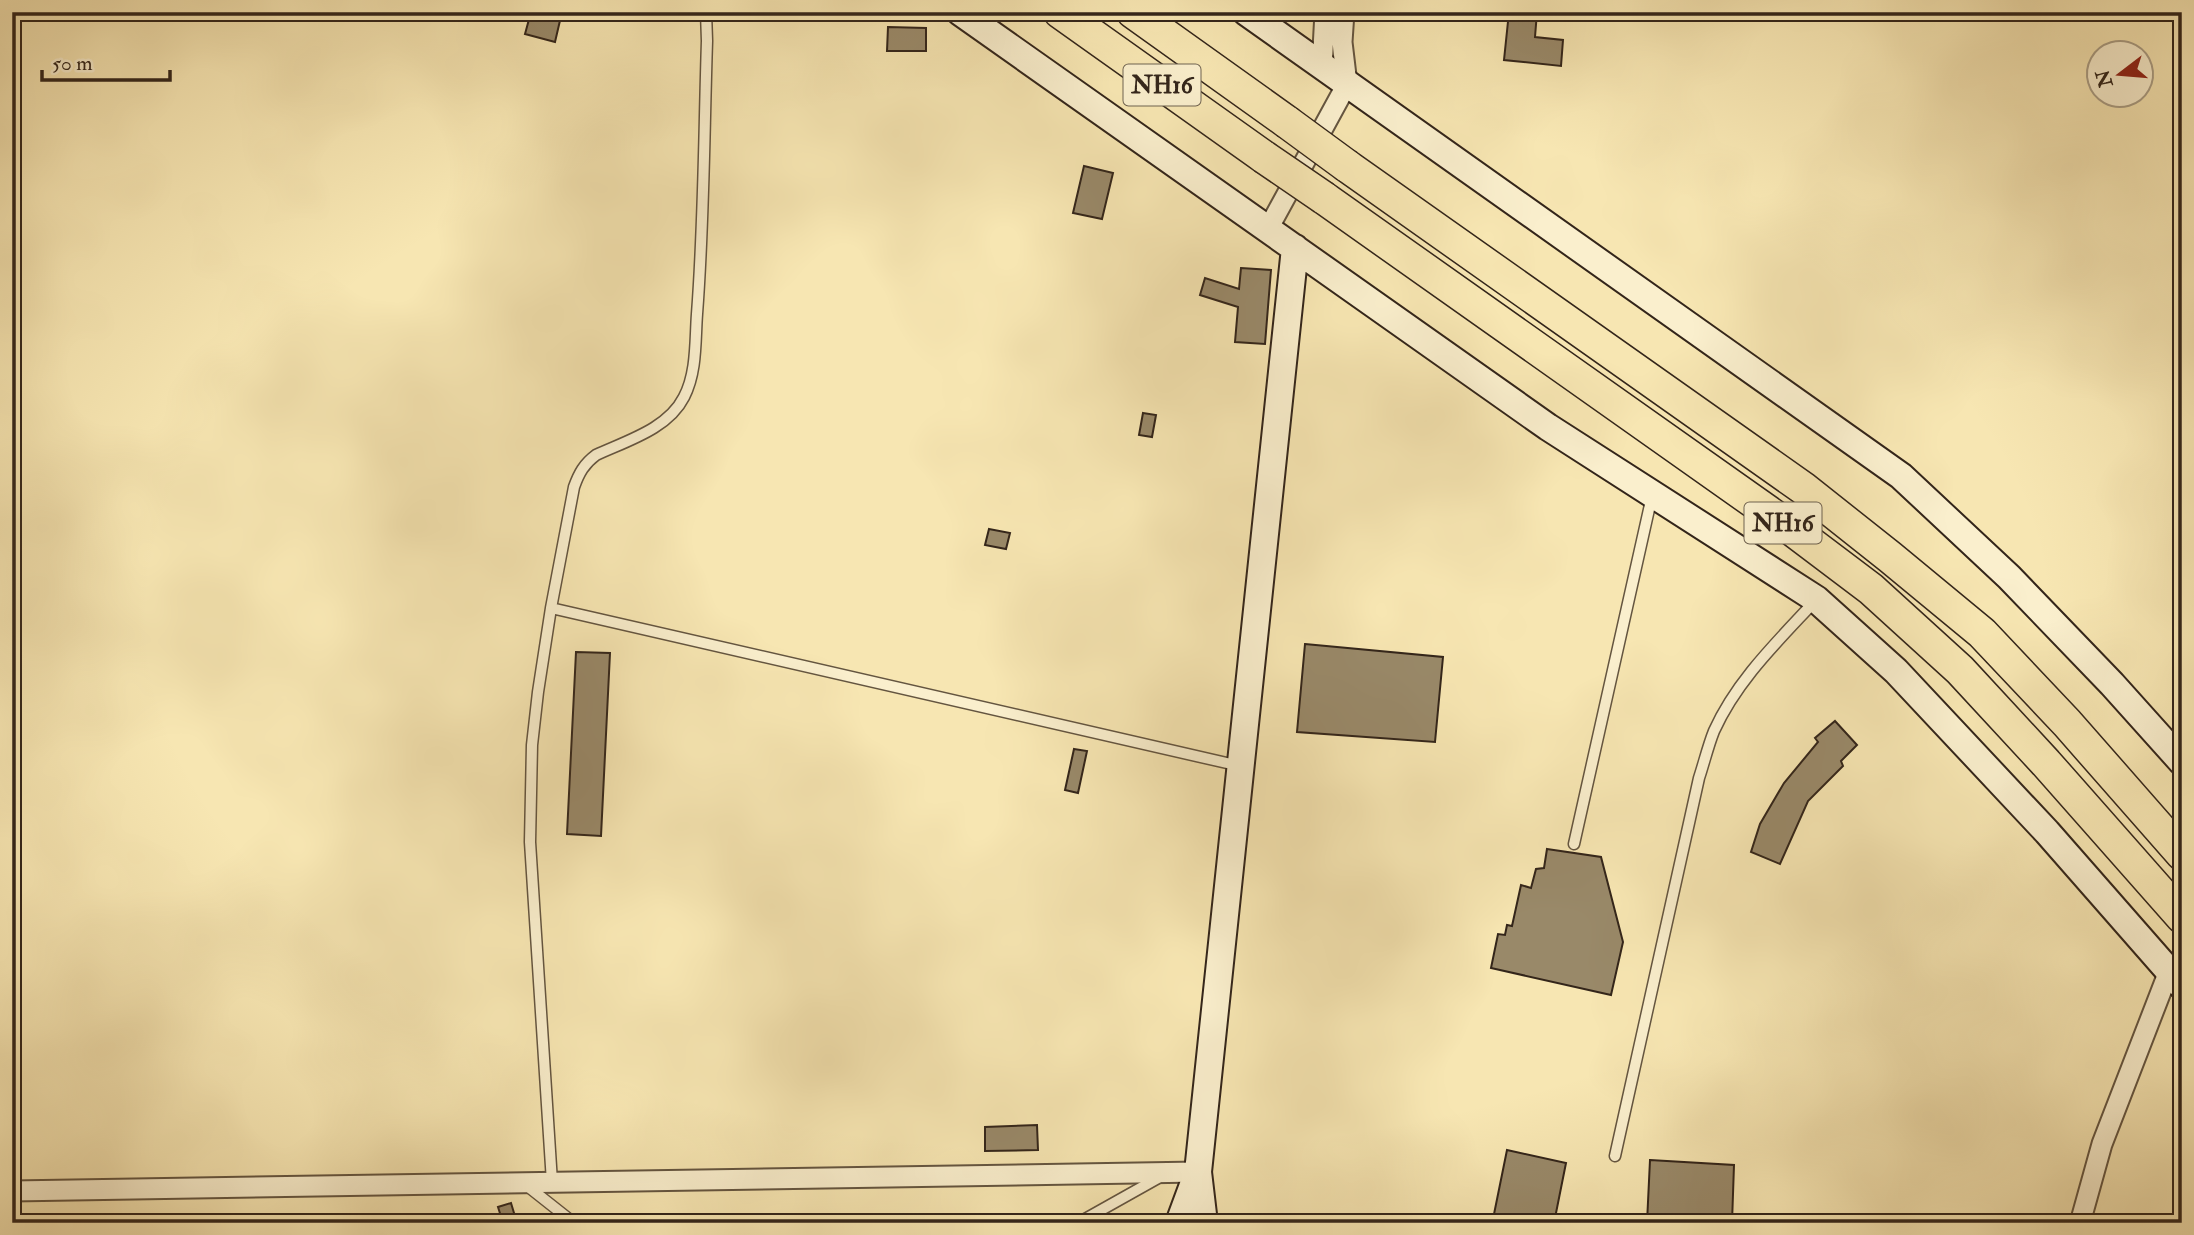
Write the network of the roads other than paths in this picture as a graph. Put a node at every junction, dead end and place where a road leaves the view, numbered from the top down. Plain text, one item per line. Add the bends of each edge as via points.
1 (706, 12) edge
2 (960, 12) edge
3 (1060, 12) edge
4 (1133, 12) edge
5 (1245, 12) edge
6 (1325, 12) edge
7 (1344, 12) edge
8 (1322, 68) junction
9 (1347, 84) junction
10 (1268, 229) junction
11 (1295, 248) junction
12 (1653, 495) junction
13 (1816, 599) junction
14 (551, 608) junction
15 (2182, 762) edge
16 (1241, 766) junction
17 (1574, 844) dead end
18 (2182, 854) edge
19 (2182, 917) edge
20 (2175, 979) edge
21 (1615, 1156) dead end
22 (1167, 1172) junction
23 (1198, 1172) junction
24 (552, 1182) junction
25 (523, 1183) junction
26 (12, 1191) edge
27 (2182, 1217) edge
28 (574, 1223) edge
29 (1078, 1223) edge
30 (1179, 1223) edge
31 (1204, 1223) edge
32 (2080, 1223) edge
33 (2180, 1223) edge

1 - 14 lane via 700,261 692,374 674,412 596,454 580,472
2 - 10 main road
3 - 19 highway, NH16, bridge via 1871,589 1960,670
4 - 18 highway, NH16, bridge via 1803,488 1890,557 1982,633
5 - 8 main road
6 - 8 street
7 - 9 street
8 - 9 main road
9 - 10 street
9 - 15 main road via 1901,476 2009,576
10 - 11 main road
11 - 12 main road via 1548,427
11 - 16 main road
12 - 13 main road
12 - 17 lane
13 - 20 main road via 1896,671 2047,832
13 - 21 lane via 1753,668 1714,731 1699,778
14 - 16 lane
14 - 24 lane via 532,745 530,842
16 - 23 main road
20 - 32 street via 2102,1144
22 - 23 street
22 - 24 street
22 - 29 lane
23 - 30 main road
23 - 31 main road
24 - 25 street
25 - 26 street
25 - 28 lane
27 - 33 lane

